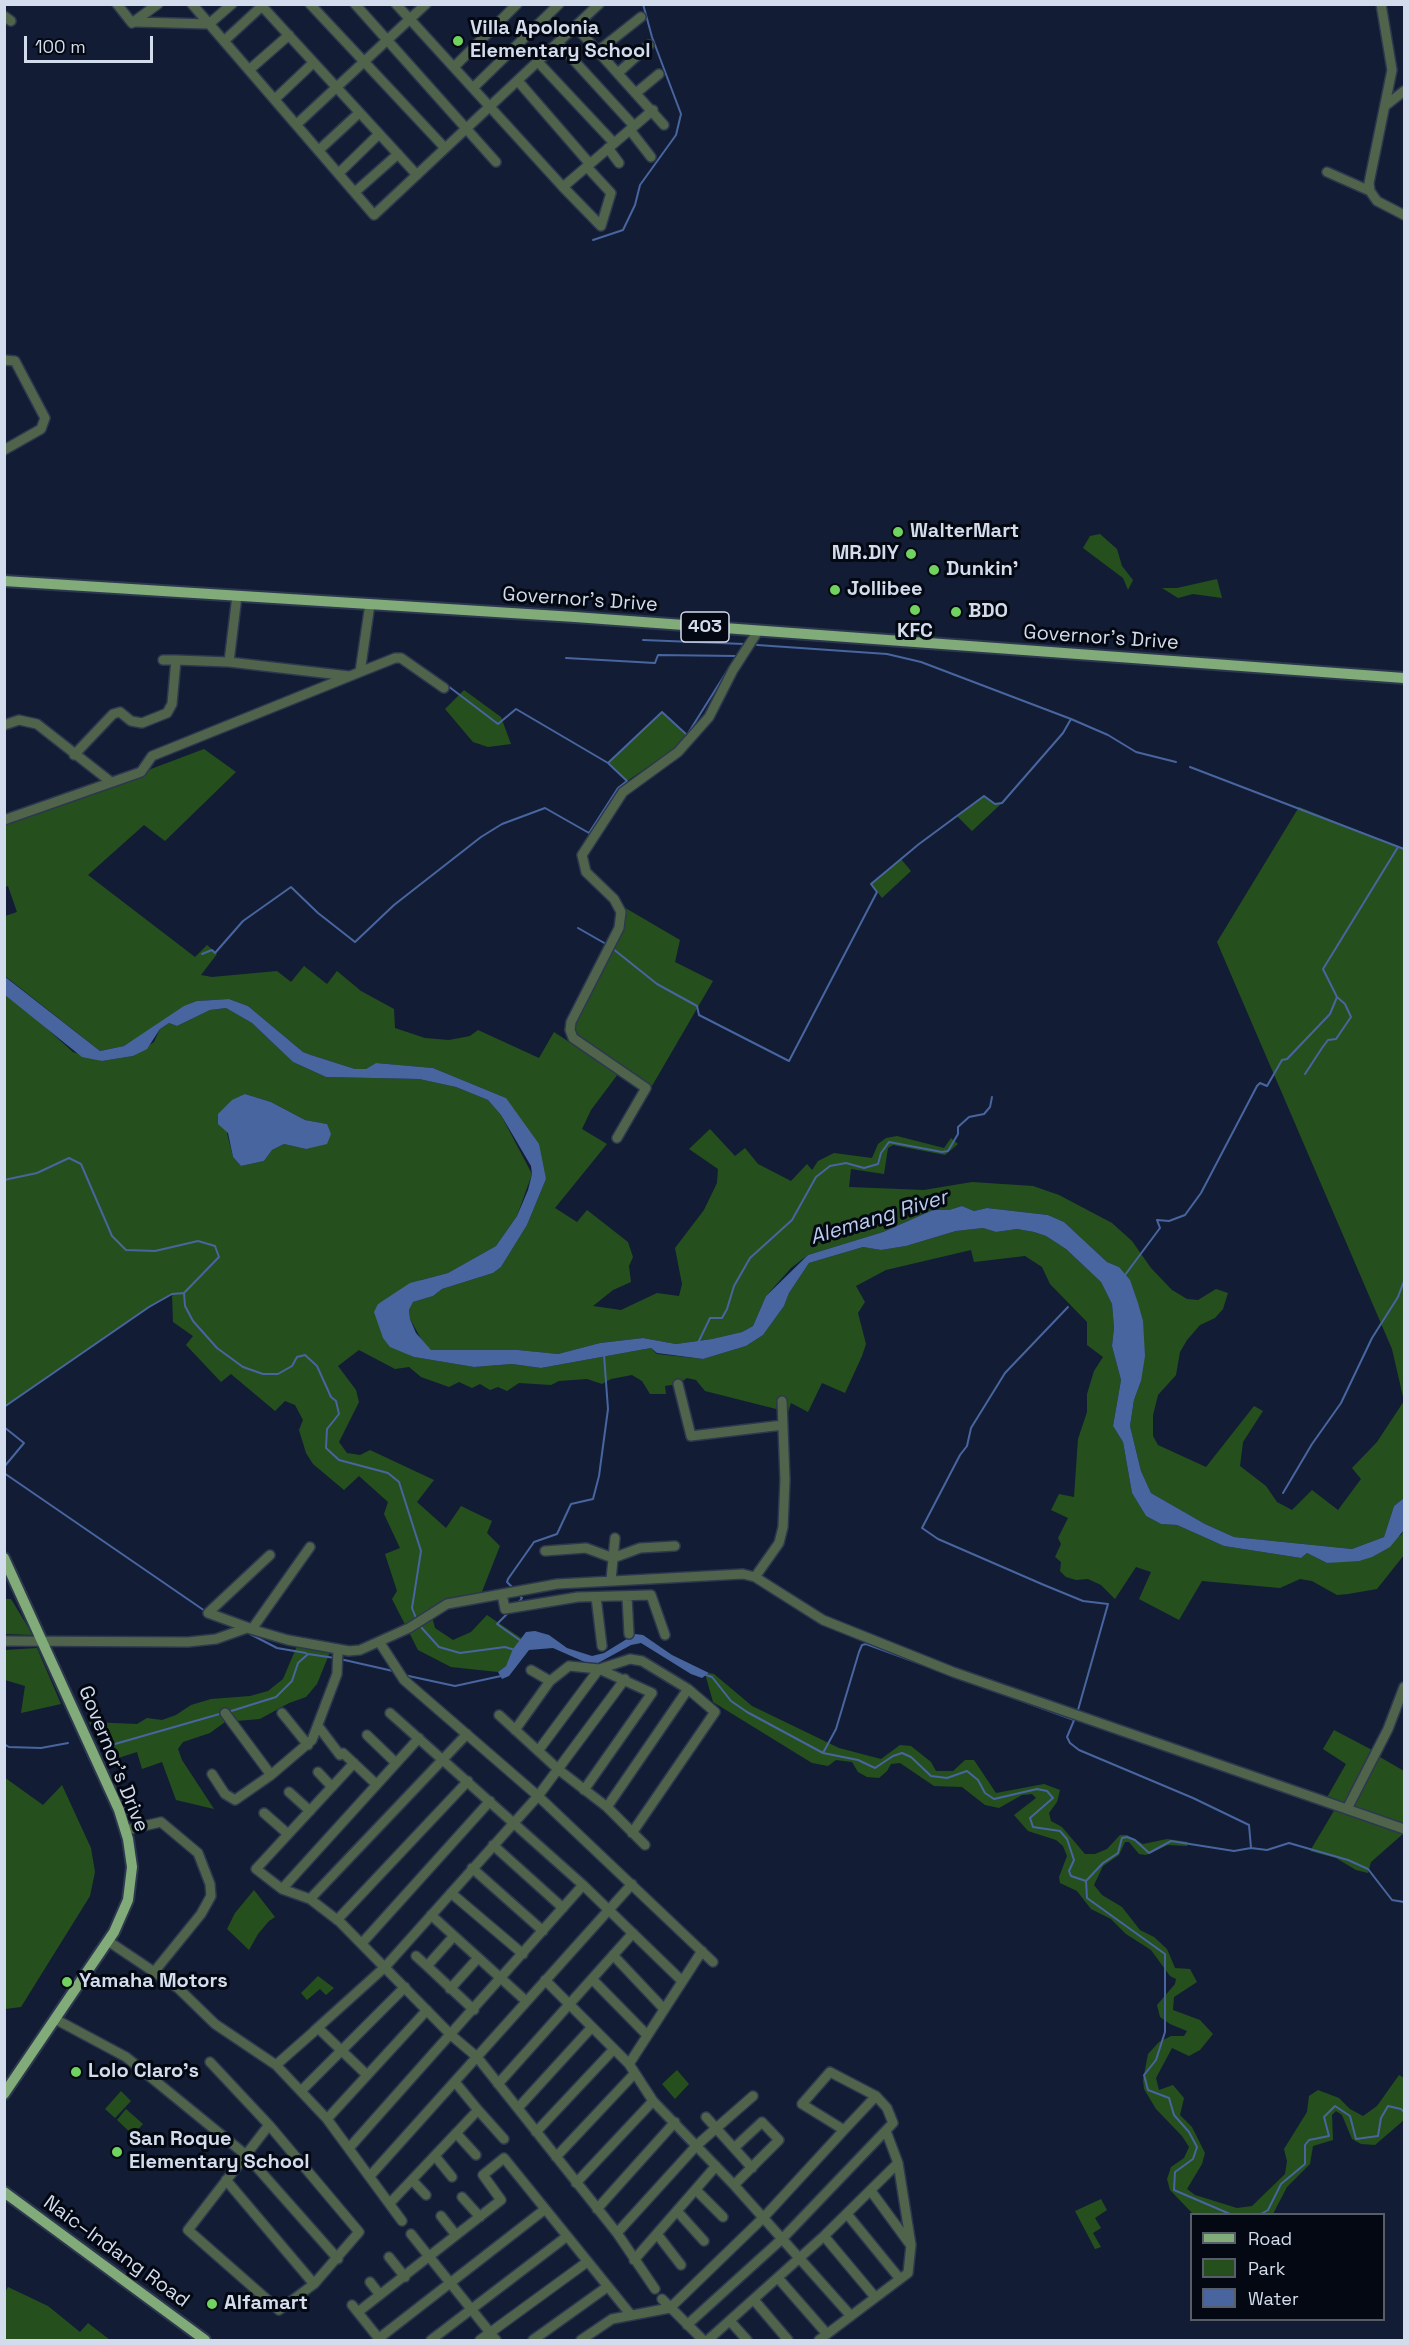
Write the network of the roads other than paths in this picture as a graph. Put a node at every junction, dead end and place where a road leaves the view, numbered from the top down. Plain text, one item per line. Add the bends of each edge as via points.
1 (117, 4) edge
2 (158, 4) edge
3 (232, 4) edge
4 (310, 4) edge
5 (355, 4) edge
6 (396, 4) edge
7 (426, 4) edge
8 (517, 4) edge
9 (559, 4) edge
10 (599, 4) edge
11 (1382, 4) edge
12 (194, 5) edge
13 (261, 5) edge
14 (640, 16) dead end
15 (410, 20) junction
16 (136, 22) junction
17 (209, 24) junction
18 (576, 27) junction
19 (289, 35) junction
20 (387, 40) junction
21 (224, 41) junction
22 (558, 43) junction
23 (649, 45) dead end
24 (598, 51) junction
25 (538, 62) junction
26 (313, 63) junction
27 (364, 63) junction
28 (454, 67) junction
29 (249, 70) junction
30 (618, 73) junction
31 (659, 74) dead end
32 (518, 81) junction
33 (474, 87) junction
34 (336, 88) junction
35 (1404, 91) edge
36 (636, 93) junction
37 (275, 99) junction
38 (491, 106) junction
39 (1385, 106) junction
40 (652, 110) junction
41 (359, 113) junction
42 (297, 124) junction
43 (664, 125) dead end
44 (468, 128) junction
45 (632, 128) junction
46 (379, 134) junction
47 (611, 146) junction
48 (446, 148) junction
49 (319, 150) junction
50 (398, 154) junction
51 (651, 157) dead end
52 (496, 162) dead end
53 (619, 163) dead end
54 (589, 165) junction
55 (1327, 172) dead end
56 (339, 173) junction
57 (417, 175) junction
58 (563, 187) junction
59 (1370, 191) junction
60 (355, 192) junction
61 (1404, 215) edge
62 (4, 360) edge
63 (4, 450) edge
64 (4, 581) edge
65 (237, 596) junction
66 (370, 604) junction
67 (758, 631) junction
68 (163, 660) dead end
69 (176, 660) junction
70 (229, 662) junction
71 (356, 674) junction
72 (1404, 678) edge
73 (444, 688) dead end
74 (4, 725) edge
75 (74, 755) junction
76 (111, 782) junction
77 (4, 820) edge
78 (617, 1138) dead end
79 (678, 1384) dead end
80 (782, 1401) dead end
81 (783, 1425) junction
82 (615, 1538) dead end
83 (675, 1545) dead end
84 (310, 1547) dead end
85 (545, 1551) dead end
86 (270, 1555) dead end
87 (4, 1558) edge
88 (613, 1558) junction
89 (755, 1577) junction
90 (611, 1580) junction
91 (502, 1594) junction
92 (596, 1597) junction
93 (627, 1597) junction
94 (252, 1629) junction
95 (629, 1634) dead end
96 (665, 1635) dead end
97 (4, 1641) edge
98 (44, 1641) junction
99 (377, 1644) junction
100 (602, 1646) dead end
101 (337, 1650) junction
102 (599, 1669) junction
103 (531, 1670) dead end
104 (626, 1679) junction
105 (550, 1681) junction
106 (1404, 1687) edge
107 (688, 1689) junction
108 (225, 1713) dead end
109 (282, 1713) dead end
110 (390, 1713) dead end
111 (499, 1715) dead end
112 (318, 1726) junction
113 (515, 1730) junction
114 (466, 1734) junction
115 (367, 1735) dead end
116 (419, 1738) junction
117 (308, 1745) junction
118 (538, 1751) junction
119 (443, 1759) junction
120 (354, 1763) junction
121 (396, 1763) junction
122 (559, 1770) junction
123 (318, 1772) dead end
124 (212, 1774) dead end
125 (271, 1774) junction
126 (468, 1781) junction
127 (376, 1784) junction
128 (332, 1787) junction
129 (584, 1790) junction
130 (289, 1792) dead end
131 (538, 1796) junction
132 (490, 1801) junction
133 (607, 1807) junction
134 (1347, 1809) junction
135 (310, 1811) junction
136 (264, 1813) dead end
137 (513, 1822) junction
138 (1404, 1829) edge
139 (126, 1830) junction
140 (632, 1833) junction
141 (288, 1834) junction
142 (492, 1845) junction
143 (645, 1845) dead end
144 (472, 1868) junction
145 (632, 1884) junction
146 (583, 1885) junction
147 (282, 1889) junction
148 (451, 1893) junction
149 (310, 1899) junction
150 (563, 1908) junction
151 (608, 1910) junction
152 (431, 1916) junction
153 (337, 1920) junction
154 (543, 1931) junction
155 (633, 1933) junction
156 (453, 1937) junction
157 (108, 1941) junction
158 (363, 1942) junction
159 (702, 1951) junction
160 (523, 1954) junction
161 (614, 1955) junction
162 (416, 1956) dead end
163 (478, 1958) junction
164 (713, 1962) dead end
165 (427, 1966) junction
166 (385, 1967) junction
167 (154, 1971) junction
168 (502, 1979) junction
169 (592, 1979) junction
170 (545, 1980) junction
171 (682, 1981) junction
172 (405, 1987) junction
173 (450, 1989) junction
174 (526, 2001) junction
175 (569, 2004) junction
176 (664, 2009) junction
177 (427, 2010) junction
178 (474, 2010) junction
179 (55, 2019) junction
180 (592, 2027) junction
181 (314, 2031) junction
182 (451, 2035) junction
183 (647, 2035) junction
184 (614, 2049) junction
185 (341, 2051) junction
186 (477, 2057) junction
187 (210, 2062) dead end
188 (629, 2064) junction
189 (276, 2065) junction
190 (635, 2073) junction
191 (367, 2075) junction
192 (454, 2082) junction
193 (498, 2084) junction
194 (302, 2090) junction
195 (4, 2094) edge
196 (753, 2096) dead end
197 (876, 2096) junction
198 (653, 2101) junction
199 (518, 2108) junction
200 (478, 2110) junction
201 (770, 2114) dead end
202 (706, 2117) dead end
203 (327, 2119) junction
204 (675, 2122) junction
205 (762, 2122) junction
206 (268, 2125) junction
207 (716, 2128) junction
208 (844, 2130) junction
209 (886, 2131) junction
210 (536, 2132) junction
211 (456, 2133) junction
212 (504, 2139) dead end
213 (697, 2145) junction
214 (350, 2147) junction
215 (734, 2148) junction
216 (246, 2155) junction
217 (476, 2155) dead end
218 (435, 2156) junction
219 (556, 2157) junction
220 (898, 2163) junction
221 (716, 2166) junction
222 (752, 2168) junction
223 (370, 2176) junction
224 (452, 2177) dead end
225 (226, 2180) junction
226 (412, 2180) junction
227 (576, 2183) junction
228 (734, 2185) junction
229 (696, 2190) junction
230 (871, 2191) junction
231 (4, 2192) edge
232 (426, 2195) dead end
233 (462, 2196) dead end
234 (390, 2204) junction
235 (597, 2209) junction
236 (544, 2210) junction
237 (677, 2211) junction
238 (847, 2214) junction
239 (441, 2216) dead end
240 (480, 2217) junction
241 (723, 2217) dead end
242 (764, 2217) junction
243 (402, 2221) dead end
244 (617, 2233) junction
245 (411, 2234) dead end
246 (657, 2234) junction
247 (456, 2235) junction
248 (824, 2236) junction
249 (566, 2237) junction
250 (783, 2238) junction
251 (704, 2241) dead end
252 (911, 2245) junction
253 (389, 2257) dead end
254 (801, 2257) junction
255 (430, 2258) junction
256 (338, 2259) junction
257 (634, 2260) junction
258 (587, 2262) junction
259 (681, 2265) dead end
260 (405, 2277) junction
261 (778, 2278) junction
262 (900, 2278) junction
263 (370, 2282) dead end
264 (314, 2284) junction
265 (451, 2284) junction
266 (607, 2288) junction
267 (655, 2289) dead end
268 (380, 2295) junction
269 (875, 2297) junction
270 (662, 2299) dead end
271 (754, 2300) junction
272 (670, 2308) junction
273 (471, 2309) junction
274 (631, 2315) junction
275 (851, 2316) junction
276 (730, 2321) junction
277 (687, 2325) junction
278 (493, 2337) edge
279 (823, 2337) edge
280 (205, 2340) edge
281 (379, 2340) edge
282 (431, 2340) edge
283 (480, 2340) edge
284 (532, 2340) edge
285 (582, 2340) edge
286 (703, 2340) edge
287 (708, 2340) edge
288 (747, 2340) edge
289 (788, 2340) edge

1 - 16 street via 128,21
2 - 16 street
3 - 17 street
4 - 27 street
5 - 20 street
6 - 15 street
7 - 15 street
8 - 28 street
9 - 33 street
10 - 18 street
11 - 39 street via 1392,70
12 - 17 street
13 - 19 street
13 - 21 street
14 - 24 street
15 - 20 street
15 - 28 street
16 - 17 street
17 - 21 street
18 - 22 street
18 - 24 street
19 - 26 street
19 - 29 street
20 - 27 street
20 - 44 street
21 - 29 street
22 - 25 street
22 - 45 street
23 - 30 street
24 - 30 street
25 - 32 street
25 - 47 street
26 - 34 street
26 - 37 street
27 - 34 street
27 - 48 street
28 - 33 street
29 - 37 street
30 - 36 street
31 - 36 street
32 - 38 street
32 - 54 street
33 - 38 street
34 - 41 street
34 - 42 street
35 - 39 street
36 - 40 street
37 - 42 street
38 - 44 street
38 - 58 street
39 - 59 street
40 - 43 street
40 - 45 street
41 - 46 street
41 - 49 street
42 - 49 street
44 - 48 street
44 - 52 street
45 - 47 street
45 - 51 street
46 - 50 street
46 - 56 street
47 - 53 street
47 - 54 street
48 - 57 street
49 - 56 street
50 - 57 street
50 - 60 street
54 - 58 street
54 - 58 street via 611,193 601,226
55 - 59 street
56 - 60 street
57 - 60 street via 374,215
59 - 61 street via 1377,201
62 - 63 street via 15,361 45,418 41,429
64 - 65 main road, Governor's Drive / 403
65 - 66 main road, Governor's Drive / 403
65 - 70 street
66 - 67 main road, Governor's Drive / 403
66 - 71 street
67 - 72 main road, Governor's Drive / 403
67 - 78 street via 709,717 678,752 623,792 582,855 586,872 614,899 621,912 620,928 570,1030 573,1038 645,1088
68 - 69 street
69 - 70 street
69 - 75 street via 172,704 167,713 142,723 131,721 120,712 113,714
70 - 71 street
71 - 73 street via 401,658
71 - 76 street via 152,756 141,772
74 - 75 street via 19,720 37,724
75 - 76 street
76 - 77 street
79 - 81 street via 691,1436
80 - 81 street
81 - 89 street via 783,1527 779,1543
82 - 88 street
83 - 88 street via 640,1548
84 - 94 street
85 - 88 street via 586,1548
86 - 94 street via 208,1613
87 - 98 main road, Governor's Drive
88 - 90 street
89 - 90 street via 743,1574
89 - 134 street via 823,1620 942,1667
90 - 91 street
91 - 92 street via 505,1609
91 - 99 street via 447,1604
92 - 93 street
92 - 100 street
93 - 95 street
93 - 96 street via 651,1595
94 - 98 street via 188,1642
94 - 101 street
97 - 98 street
98 - 139 main road, Governor's Drive
99 - 101 street via 360,1650
99 - 114 street via 404,1680
101 - 112 street via 338,1664
102 - 104 street
102 - 105 street via 570,1666
102 - 107 street via 630,1659
102 - 118 street
103 - 105 street
104 - 122 street
104 - 129 street via 652,1693
105 - 113 street
106 - 134 street via 1388,1729
107 - 133 street
107 - 140 street via 715,1712
108 - 125 street
109 - 117 street
110 - 116 street
111 - 113 street
112 - 117 street
112 - 120 street via 341,1754
113 - 118 street
114 - 119 street
114 - 131 street
115 - 121 street
116 - 119 street
116 - 121 street
117 - 125 street
118 - 122 street
119 - 126 street
119 - 149 street
120 - 127 street
120 - 128 street
121 - 127 street
122 - 129 street
122 - 131 street
123 - 128 street
124 - 125 street via 225,1794 235,1800
126 - 132 street
126 - 153 street
127 - 147 street
128 - 135 street
129 - 133 street
130 - 135 street
131 - 137 street
131 - 145 street
132 - 137 street
132 - 158 street
133 - 140 street
134 - 138 street
135 - 141 street
136 - 141 street
137 - 142 street
137 - 146 street
139 - 157 main road, Governor's Drive via 132,1858 131,1888
139 - 167 street via 161,1822 198,1853 210,1884 211,1896 201,1914
140 - 143 street
141 - 147 street via 256,1869
142 - 144 street
142 - 150 street
144 - 148 street
144 - 154 street
145 - 151 street
145 - 159 street
146 - 150 street
146 - 151 street
147 - 149 street
148 - 152 street
148 - 160 street
149 - 153 street
150 - 154 street
151 - 155 street
151 - 170 street
152 - 156 street
152 - 166 street
153 - 158 street
154 - 160 street
155 - 161 street
155 - 171 street
156 - 163 street
156 - 165 street
157 - 167 street
157 - 179 main road, Governor's Drive
158 - 166 street
159 - 164 street
159 - 171 street
160 - 168 street
161 - 169 street
161 - 176 street
162 - 165 street
163 - 168 street
163 - 173 street
165 - 173 street
166 - 172 street
166 - 181 street
167 - 189 street via 215,2024
168 - 174 street
168 - 178 street
169 - 175 street
169 - 183 street
170 - 174 street
170 - 175 street
171 - 176 street
172 - 177 street
172 - 185 street
173 - 178 street
174 - 186 street
175 - 180 street
175 - 193 street
176 - 183 street
177 - 182 street
177 - 191 street
178 - 182 street
179 - 195 main road, Governor's Drive
179 - 216 street via 126,2057
180 - 184 street
180 - 199 street
181 - 185 street via 318,2028
181 - 189 street
182 - 186 street
182 - 214 street
183 - 188 street
184 - 188 street
184 - 210 street
185 - 191 street
185 - 194 street
186 - 192 street
186 - 193 street
187 - 206 street
188 - 190 street
189 - 194 street
190 - 198 street
190 - 219 street
191 - 203 street
192 - 200 street
192 - 223 street
193 - 199 street
194 - 203 street
196 - 207 street
197 - 208 street
197 - 208 street via 830,2072 802,2104
197 - 209 street via 893,2123
198 - 204 street
198 - 227 street
199 - 210 street
200 - 211 street
200 - 212 street
201 - 205 street
202 - 207 street
203 - 214 street
204 - 213 street
204 - 235 street
205 - 215 street
205 - 222 street via 779,2140
206 - 216 street
206 - 256 street via 359,2232
207 - 213 street
207 - 215 street
208 - 242 street
209 - 220 street
209 - 250 street
210 - 219 street
211 - 217 street
211 - 218 street
213 - 221 street
213 - 244 street
214 - 223 street
215 - 222 street
216 - 225 street
216 - 256 street
218 - 224 street
218 - 226 street
219 - 227 street
220 - 230 street
220 - 252 street
221 - 228 street
221 - 229 street
222 - 228 street
223 - 234 street
225 - 264 street
225 - 264 street via 188,2230 279,2310
226 - 232 street
226 - 234 street
227 - 235 street
228 - 242 street
229 - 237 street
229 - 241 street
230 - 238 street
230 - 252 street
231 - 280 main road, Naic–Indang Road
233 - 240 street
234 - 243 street
235 - 244 street
236 - 240 street via 504,2158 483,2175 501,2200
236 - 249 street
236 - 265 street
237 - 246 street
237 - 251 street
238 - 248 street
238 - 262 street
239 - 247 street
240 - 247 street
242 - 250 street
242 - 272 street
244 - 257 street
245 - 255 street
246 - 257 street
246 - 259 street
247 - 255 street
248 - 254 street
248 - 269 street
249 - 258 street
249 - 273 street
250 - 254 street
250 - 277 street
252 - 262 street via 908,2273
253 - 260 street
254 - 261 street
254 - 275 street
255 - 260 street
255 - 265 street
256 - 264 street
257 - 267 street
258 - 266 street
258 - 278 street
260 - 268 street
261 - 271 street
261 - 279 street
262 - 269 street
263 - 268 street
265 - 273 street
265 - 281 street
266 - 274 street
266 - 284 street
268 - 281 street via 355,2309
269 - 275 street
270 - 272 street
271 - 276 street
271 - 289 street
272 - 274 street
272 - 277 street
273 - 278 street
273 - 282 street
274 - 285 street via 612,2319
275 - 279 street
276 - 287 street
276 - 288 street
277 - 286 street
278 - 283 street

